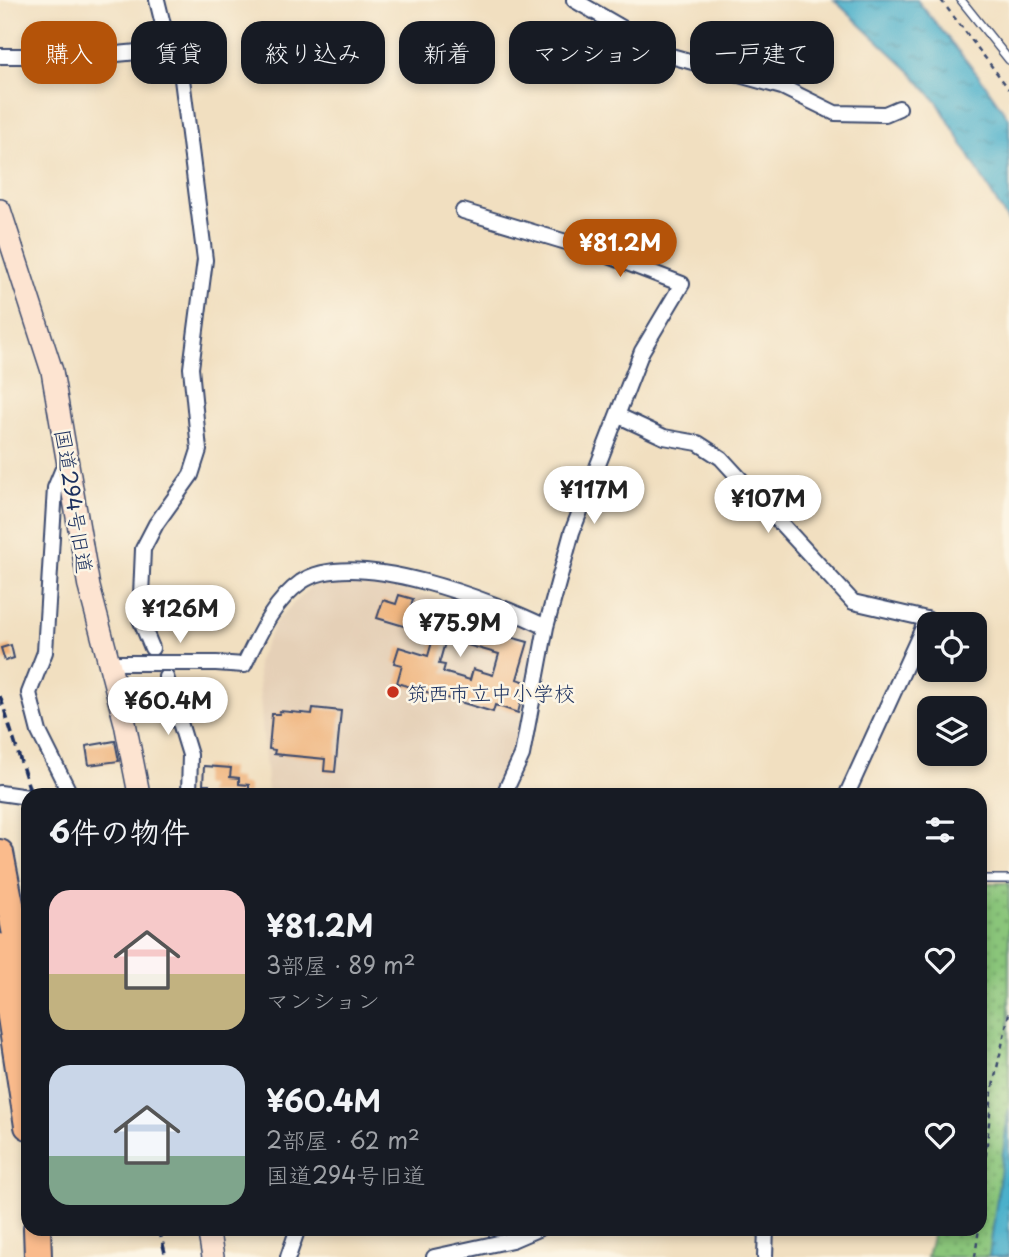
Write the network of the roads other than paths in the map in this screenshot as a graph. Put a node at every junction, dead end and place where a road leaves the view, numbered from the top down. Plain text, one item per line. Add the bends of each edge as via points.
1 (158, 0) edge
2 (574, 0) edge
3 (961, 0) edge
4 (163, 21) edge
5 (131, 53) edge
6 (0, 56) edge
7 (1009, 60) edge
8 (183, 84) edge
9 (899, 108) dead end
10 (0, 209) edge
11 (463, 211) dead end
12 (619, 416) junction
13 (68, 466) junction
14 (546, 627) junction
15 (152, 648) dead end
16 (107, 663) junction
17 (166, 677) dead end
18 (67, 788) edge
19 (138, 788) edge
20 (189, 788) edge
21 (508, 788) edge
22 (850, 788) edge
23 (0, 793) edge
24 (21, 796) edge
25 (0, 853) edge
26 (987, 879) edge
27 (1009, 879) edge
28 (0, 947) edge
29 (21, 960) edge
30 (21, 1081) edge
31 (37, 1236) edge
32 (54, 1236) edge
33 (209, 1236) edge
34 (295, 1236) edge
35 (521, 1236) edge
36 (766, 1236) edge
37 (38, 1257) edge
38 (55, 1257) edge
39 (213, 1257) edge
40 (288, 1257) edge
41 (434, 1257) edge
42 (765, 1257) edge

1 - 4 street
2 - 9 street via 671,56 782,87 831,112 885,114
3 - 7 lane
5 - 6 street
8 - 15 street via 205,260 191,368 200,450 191,475 143,549 140,618
10 - 13 street, 国道294号旧道 via 52,371
11 - 12 street via 596,251 682,284 642,351
12 - 14 street via 572,532
12 - 22 street via 664,438 698,443 721,458 853,602 928,619
13 - 16 street, 国道294号旧道
13 - 18 street via 55,488 45,652 29,693 39,732
14 - 16 street, bridge via 457,590 340,569 303,580 278,602 244,665
14 - 21 street via 522,755
16 - 19 street, 国道294号旧道
17 - 20 street via 190,755
23 - 24 street
25 - 29 highway
26 - 27 lane
28 - 30 highway
31 - 37 highway
32 - 38 highway
33 - 39 street
34 - 40 street
35 - 41 street
36 - 42 street

